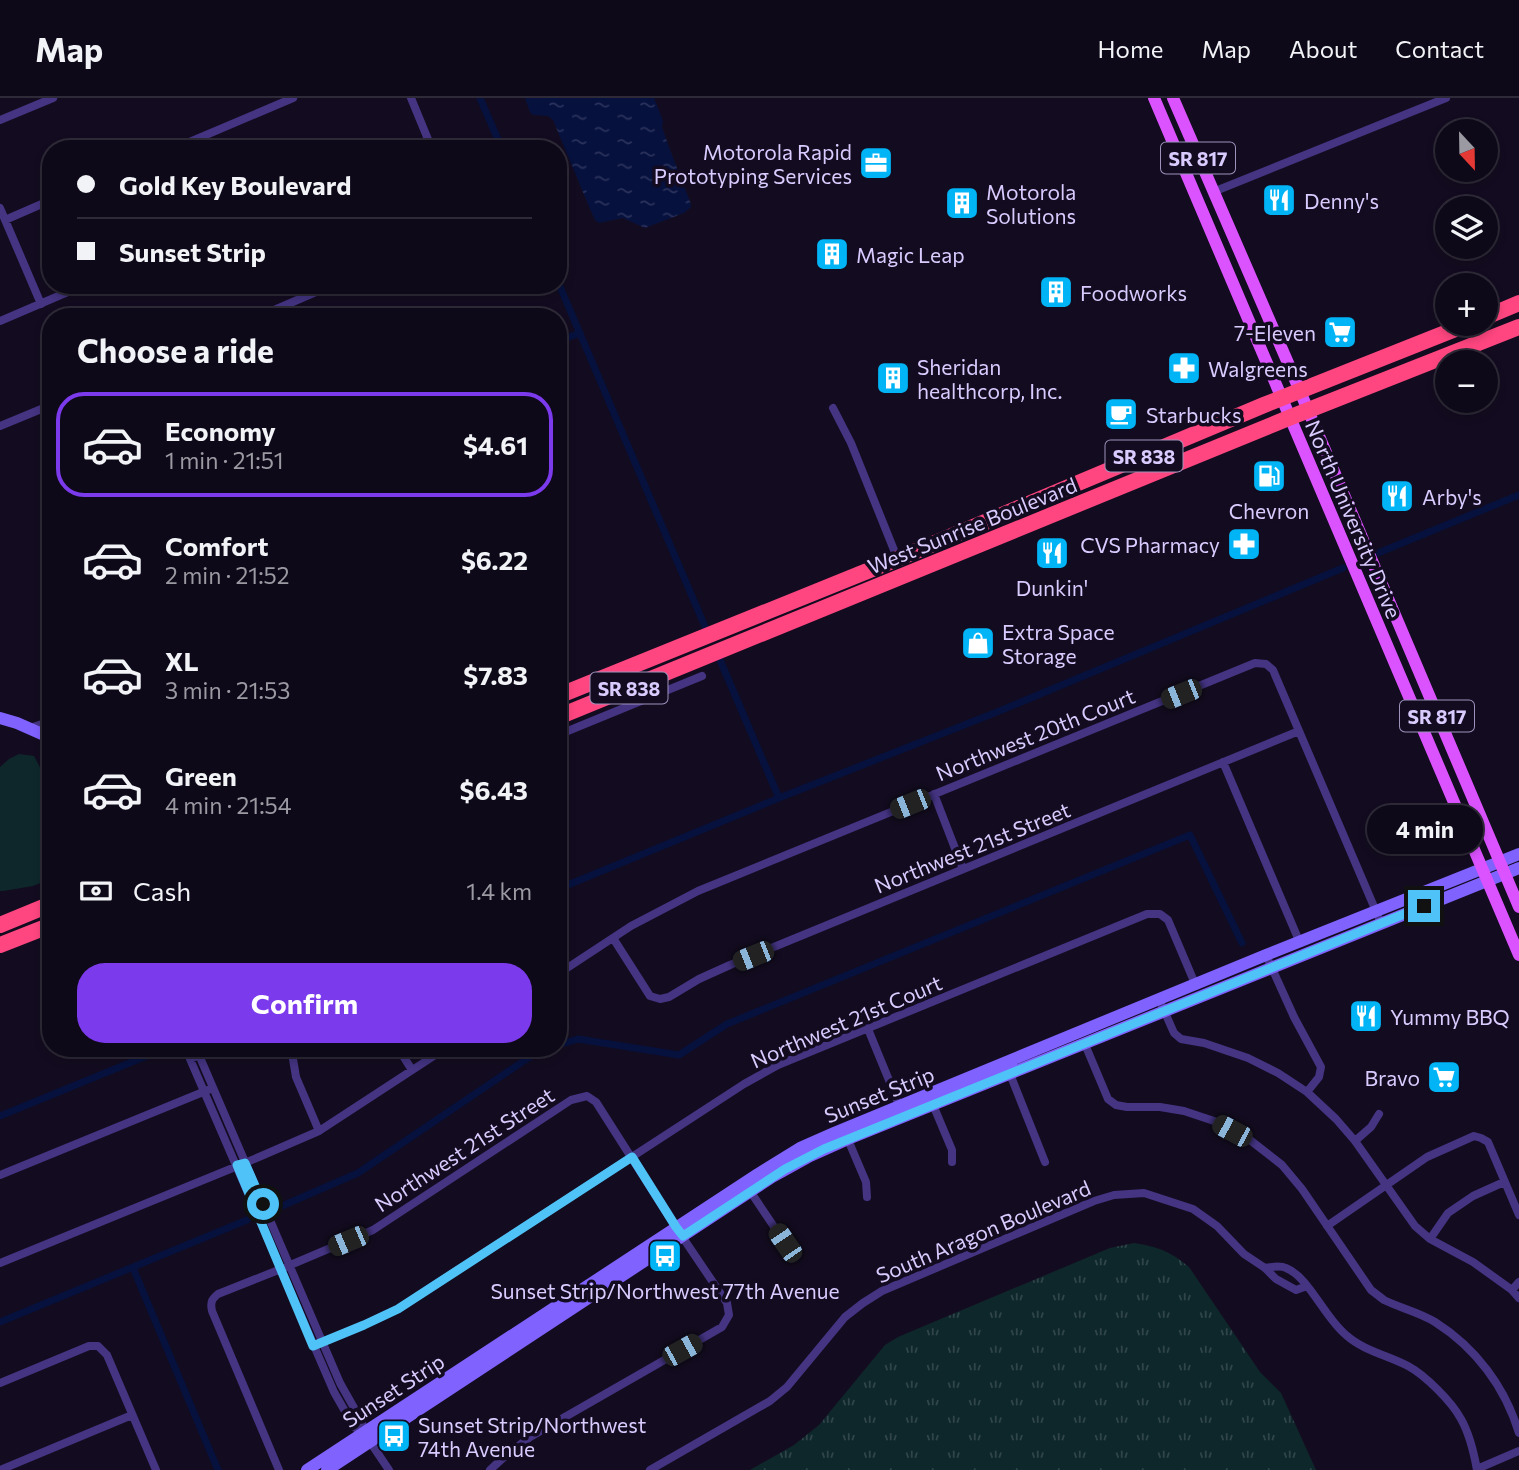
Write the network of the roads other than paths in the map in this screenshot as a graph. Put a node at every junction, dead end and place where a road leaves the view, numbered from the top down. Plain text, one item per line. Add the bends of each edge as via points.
1 (50, 98) edge
2 (293, 98) edge
3 (411, 98) edge
4 (1154, 98) edge
5 (1172, 98) edge
6 (1446, 98) edge
7 (0, 120) edge
8 (194, 140) edge
9 (428, 140) edge
10 (1191, 184) junction
11 (1213, 192) junction
12 (1198, 202) junction
13 (42, 204) edge
14 (0, 208) edge
15 (1224, 218) junction
16 (5, 220) junction
17 (62, 294) edge
18 (311, 294) edge
19 (41, 303) junction
20 (1519, 303) edge
21 (279, 308) edge
22 (1498, 312) edge
23 (0, 321) edge
24 (1519, 327) edge
25 (1438, 336) edge
26 (1299, 391) junction
27 (1282, 398) junction
28 (833, 408) dead end
29 (42, 409) edge
30 (1308, 410) junction
31 (1290, 417) junction
32 (0, 426) edge
33 (897, 559) junction
34 (909, 575) junction
35 (702, 676) dead end
36 (567, 691) edge
37 (567, 713) edge
38 (0, 718) edge
39 (42, 724) edge
40 (30, 728) junction
41 (567, 731) edge
42 (1299, 731) junction
43 (42, 734) edge
44 (1223, 762) junction
45 (933, 794) junction
46 (1519, 854) edge
47 (1502, 867) junction
48 (1519, 867) edge
49 (963, 869) junction
50 (1484, 874) junction
51 (1519, 907) edge
52 (42, 908) edge
53 (1376, 911) junction
54 (1381, 923) junction
55 (0, 925) edge
56 (42, 929) edge
57 (613, 938) junction
58 (0, 945) edge
59 (1302, 948) junction
60 (1519, 955) edge
61 (1269, 961) junction
62 (567, 968) edge
63 (1198, 990) junction
64 (1161, 1004) junction
65 (868, 1029) junction
66 (1083, 1037) junction
67 (404, 1057) edge
68 (432, 1057) edge
69 (293, 1059) dead end
70 (1007, 1068) junction
71 (412, 1070) junction
72 (1307, 1092) junction
73 (931, 1099) junction
74 (902, 1111) junction
75 (1379, 1114) dead end
76 (319, 1131) junction
77 (846, 1134) junction
78 (1355, 1141) junction
79 (632, 1157) junction
80 (952, 1162) dead end
81 (1045, 1162) dead end
82 (241, 1164) junction
83 (0, 1175) edge
84 (1504, 1182) junction
85 (1385, 1185) junction
86 (747, 1187) junction
87 (867, 1197) dead end
88 (1519, 1215) edge
89 (1327, 1226) junction
90 (679, 1231) junction
91 (1430, 1239) junction
92 (785, 1243) dead end
93 (0, 1263) edge
94 (285, 1268) junction
95 (1265, 1268) junction
96 (1287, 1268) junction
97 (1519, 1282) edge
98 (1282, 1283) junction
99 (1307, 1286) junction
100 (1511, 1290) junction
101 (1519, 1298) edge
102 (322, 1342) junction
103 (313, 1346) junction
104 (0, 1383) edge
105 (132, 1415) junction
106 (1519, 1433) edge
107 (367, 1437) junction
108 (1519, 1451) edge
109 (1477, 1469) edge
110 (0, 1470) edge
111 (156, 1470) edge
112 (279, 1470) edge
113 (307, 1470) edge
114 (327, 1470) edge
115 (388, 1470) edge
116 (490, 1470) edge
117 (650, 1470) edge

1 - 7 street
2 - 8 street
3 - 9 street
4 - 10 main road, North University Drive / SR 817
5 - 11 main road, North University Drive / SR 817
6 - 11 street
10 - 11 main road
10 - 12 main road, North University Drive / SR 817
11 - 15 main road, North University Drive / SR 817
12 - 15 main road via 1209,203
12 - 27 main road, North University Drive / SR 817
13 - 16 street
14 - 16 street
15 - 26 main road, North University Drive / SR 817
16 - 19 street
17 - 19 street
18 - 21 street
19 - 23 street
20 - 22 highway
24 - 30 highway, West Sunrise Boulevard
25 - 26 highway, West Sunrise Boulevard
26 - 27 highway, West Sunrise Boulevard / SR 838
26 - 30 main road, North University Drive / SR 817
27 - 31 main road, North University Drive / SR 817
27 - 33 highway, West Sunrise Boulevard / SR 838
28 - 33 street
29 - 32 street
30 - 31 highway, West Sunrise Boulevard / SR 838
30 - 47 main road, North University Drive / SR 817
31 - 34 highway, West Sunrise Boulevard / SR 838
31 - 50 main road, North University Drive / SR 817
33 - 34 street
33 - 36 highway, West Sunrise Boulevard / SR 838
34 - 37 highway, West Sunrise Boulevard / SR 838
35 - 41 street
38 - 40 street
39 - 40 street
40 - 43 street
42 - 44 street, Northwest 21st Street
42 - 45 street, Northwest 20th Court via 1273,670 1255,663
42 - 53 street
44 - 49 street, Northwest 21st Street
44 - 59 street
45 - 49 street
45 - 57 street, Northwest 20th Court via 698,891
46 - 47 street, Sunset Strip
47 - 48 street, Sunset Strip
47 - 50 street, Sunset Strip
47 - 51 main road, North University Drive / SR 817
49 - 57 street, Northwest 21st Street via 730,965 660,999 650,996
50 - 53 street, Sunset Strip
50 - 54 street, Sunset Strip
50 - 60 main road, North University Drive / SR 817
52 - 55 highway
53 - 54 street
53 - 59 street, Sunset Strip
54 - 59 street, Sunset Strip
56 - 58 highway
57 - 62 street, Northwest 20th Court
59 - 61 street, Sunset Strip
61 - 63 street, Sunset Strip
61 - 72 street via 1321,1068 1320,1077
63 - 64 street, Sunset Strip
63 - 65 street, Northwest 21st Court via 1168,920 1160,914 1147,915
64 - 66 street, Sunset Strip
64 - 72 street via 1181,1039 1248,1058
65 - 74 street
65 - 79 street, Northwest 21st Court via 778,1065
66 - 70 street, Sunset Strip
66 - 89 street via 1108,1100 1127,1107 1184,1111 1250,1140 1282,1165
67 - 71 street
68 - 71 street
69 - 76 street
70 - 73 street, Sunset Strip
70 - 81 street
71 - 76 street
72 - 78 street
73 - 74 street, Sunset Strip
73 - 80 street via 952,1150
74 - 77 street, Sunset Strip
75 - 78 street
76 - 82 street
77 - 86 street, Sunset Strip
77 - 87 street via 866,1182
78 - 85 street
79 - 90 street
79 - 94 street, Northwest 21st Street via 596,1101 578,1097 373,1230
79 - 102 street, Northwest 21st Court via 398,1309
82 - 83 street via 209,1090
82 - 93 street
82 - 94 street
84 - 85 street via 1488,1142 1474,1136 1427,1157
84 - 88 street
84 - 91 street via 1448,1213
85 - 89 street
85 - 91 street
86 - 90 street, Sunset Strip
86 - 92 street
89 - 106 street via 1371,1290 1434,1321 1480,1359 1502,1390
90 - 107 street, Sunset Strip
90 - 116 street via 727,1303 729,1315 722,1327 530,1437
91 - 100 street
94 - 102 street
94 - 103 street
94 - 112 street, Northwest 21st Street via 218,1294 211,1304
95 - 96 street
95 - 98 street, South Aragon Boulevard
95 - 117 street, South Aragon Boulevard via 1193,1209 1144,1193 1094,1201 882,1291 845,1317 770,1401
96 - 98 street
96 - 99 street
97 - 100 street
98 - 99 street via 1296,1290
99 - 109 street via 1347,1336 1429,1381 1460,1416
100 - 101 street
102 - 103 street, Northwest 21st Court
102 - 107 street
103 - 107 street via 354,1427
104 - 105 street via 98,1346 107,1355
105 - 110 street
105 - 111 street
107 - 113 street, Sunset Strip
107 - 114 street, Sunset Strip
107 - 115 street
108 - 109 street

